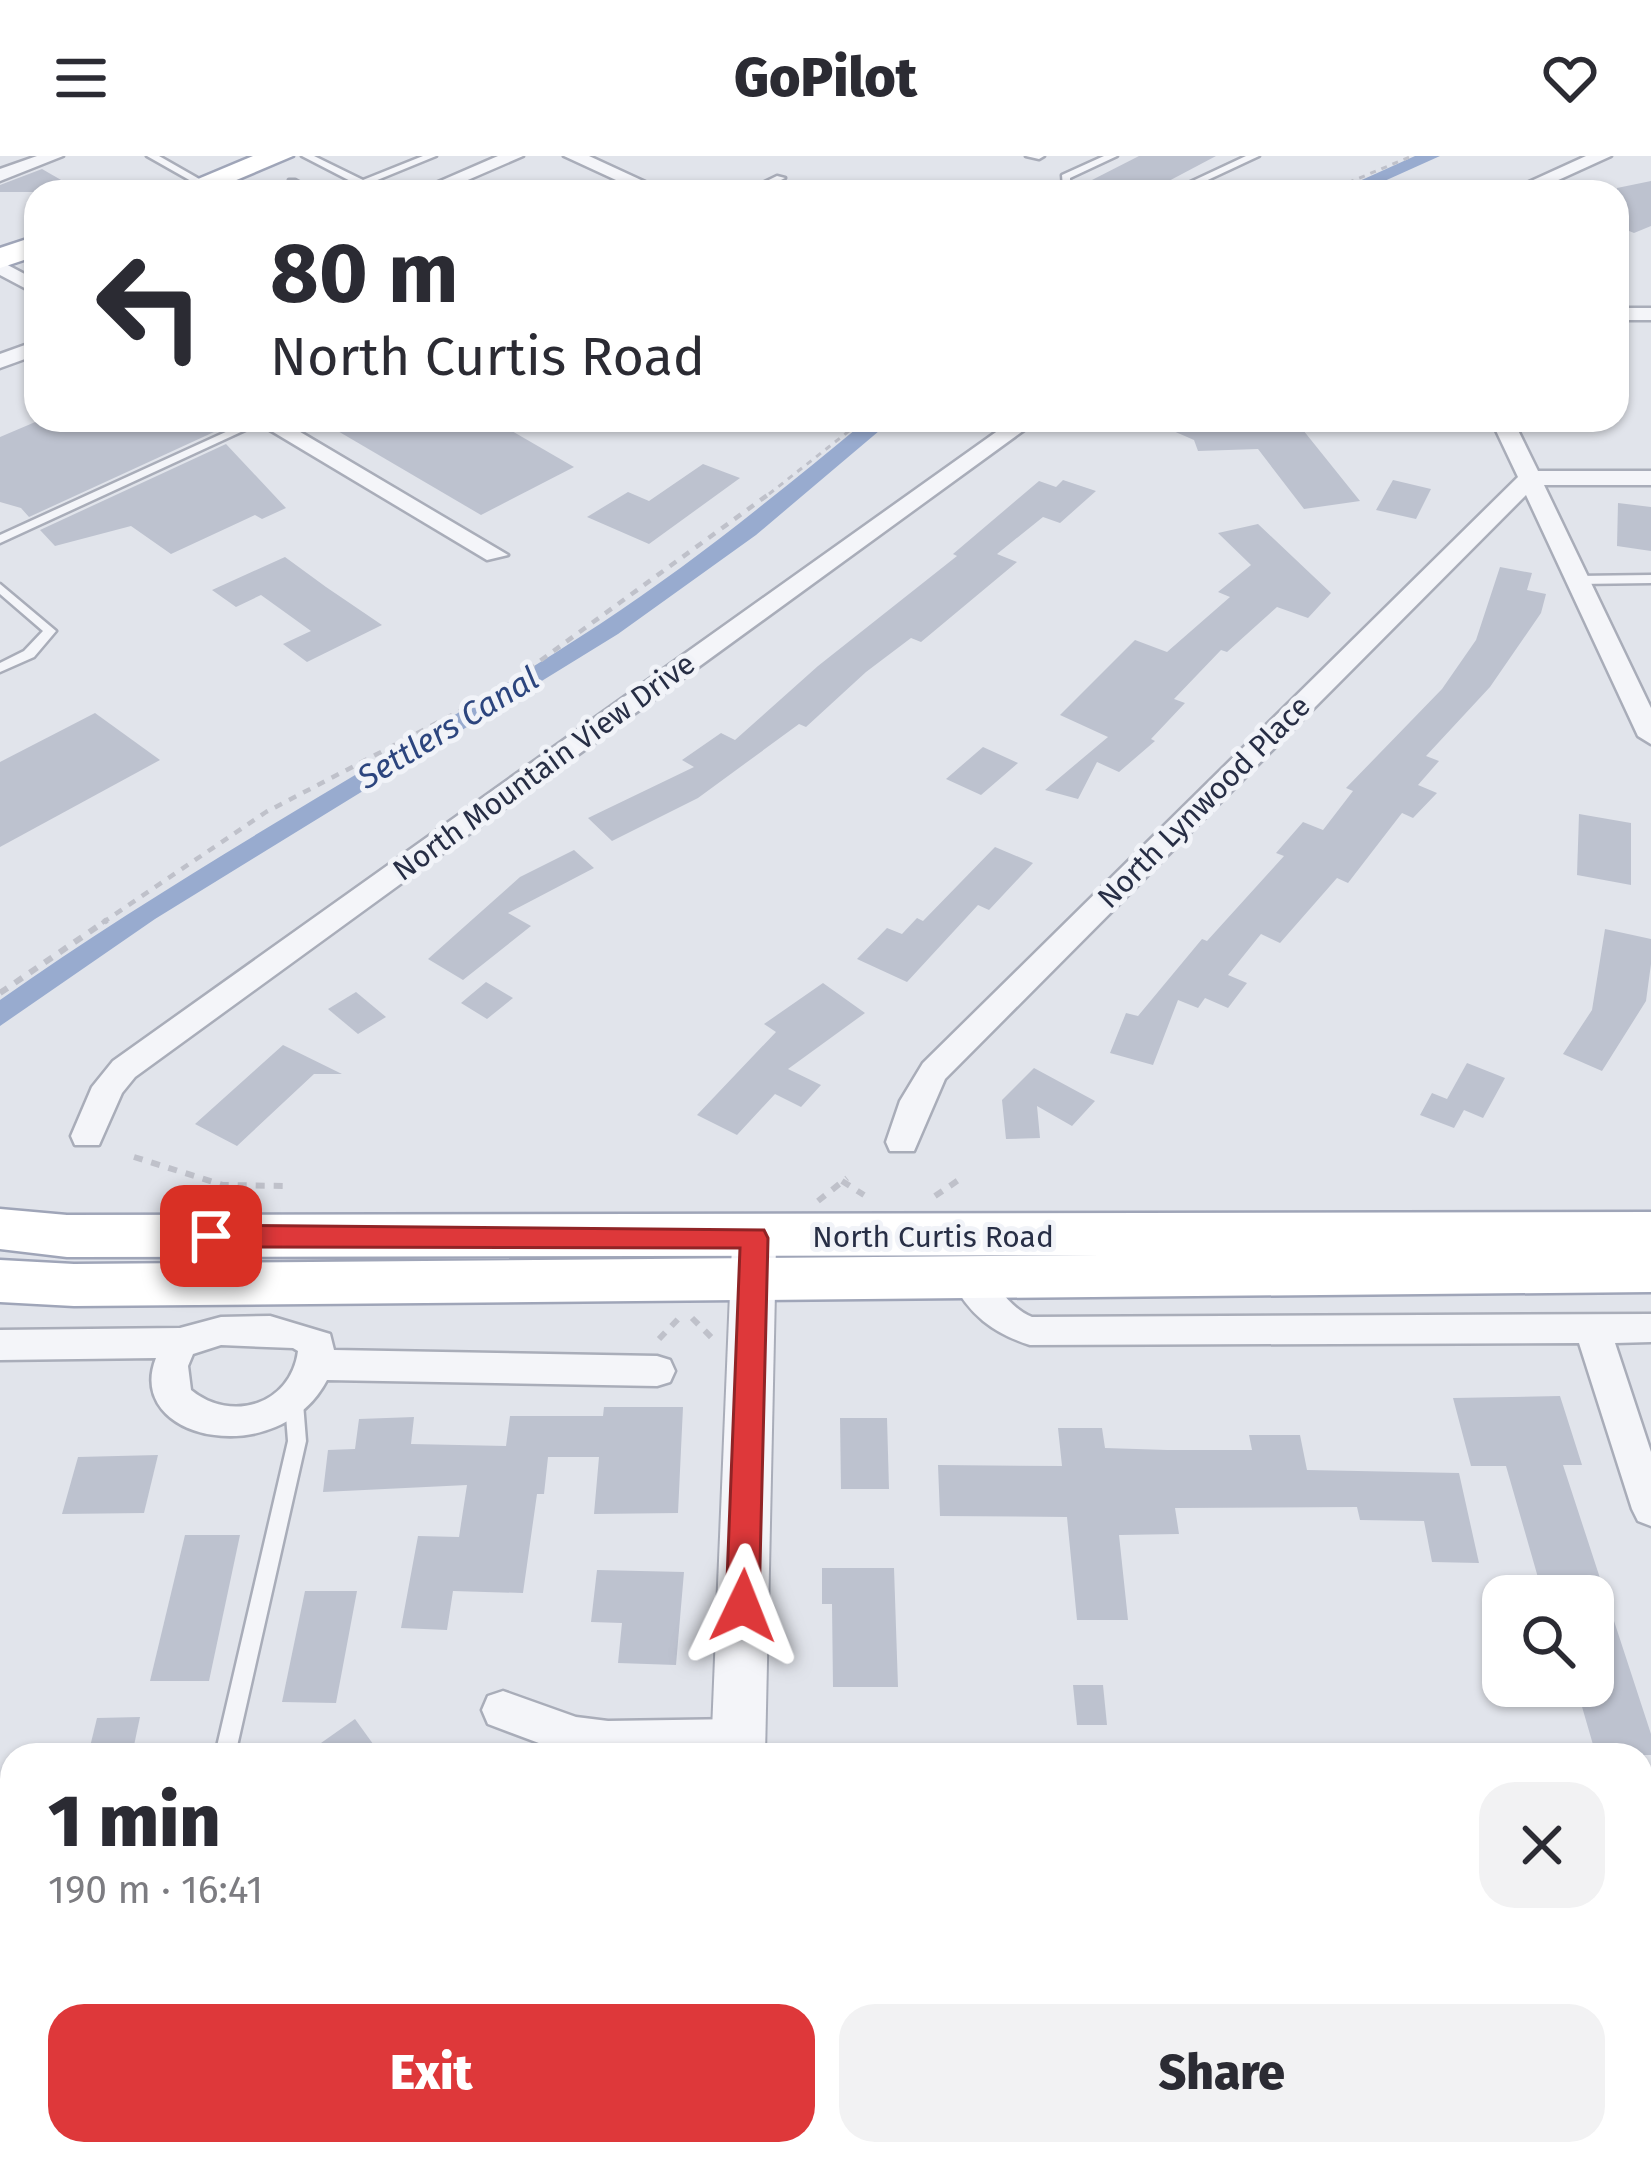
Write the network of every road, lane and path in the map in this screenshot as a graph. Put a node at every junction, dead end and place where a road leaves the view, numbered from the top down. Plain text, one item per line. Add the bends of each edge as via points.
1 (54, 156) edge
2 (152, 156) edge
3 (166, 156) edge
4 (307, 156) edge
5 (399, 156) edge
6 (431, 156) edge
7 (514, 156) edge
8 (572, 156) edge
9 (1112, 156) edge
10 (1254, 156) edge
11 (1412, 156) edge
12 (1602, 156) edge
13 (413, 163) junction
14 (285, 169) edge
15 (0, 175) edge
16 (780, 178) dead end
17 (191, 180) edge
18 (193, 180) edge
19 (226, 180) edge
20 (351, 180) edge
21 (378, 180) edge
22 (454, 180) edge
23 (629, 180) edge
24 (776, 180) edge
25 (1065, 180) edge
26 (1201, 180) edge
27 (1354, 180) edge
28 (1545, 180) edge
29 (236, 432) edge
30 (284, 432) edge
31 (848, 432) edge
32 (1010, 432) edge
33 (1508, 432) edge
34 (1530, 478) junction
35 (1651, 478) edge
36 (0, 539) edge
37 (496, 555) dead end
38 (1651, 579) edge
39 (1578, 580) junction
40 (0, 588) edge
41 (0, 668) edge
42 (1640, 688) edge
43 (1651, 736) edge
44 (0, 993) edge
45 (87, 1136) dead end
46 (902, 1142) dead end
47 (134, 1157) dead end
48 (287, 1186) dead end
49 (0, 1229) edge
50 (1651, 1233) edge
51 (754, 1259) junction
52 (1651, 1271) edge
53 (968, 1279) junction
54 (0, 1281) edge
55 (1592, 1328) junction
56 (1651, 1328) edge
57 (180, 1343) junction
58 (0, 1345) edge
59 (715, 1354) dead end
60 (656, 1357) joint
61 (318, 1365) junction
62 (294, 1402) junction
63 (1651, 1509) edge
64 (503, 1710) dead end
65 (228, 1743) edge
66 (651, 1743) edge
67 (738, 1743) edge

1 - 15 street
2 - 17 lane
3 - 18 lane
4 - 20 lane
5 - 13 lane
6 - 13 lane
7 - 22 street
8 - 23 street
9 - 25 lane
10 - 26 lane
11 - 27 path
12 - 28 street
13 - 21 lane
14 - 19 main road
16 - 24 lane
29 - 36 lane
30 - 37 street
31 - 44 path via 500,690 266,812
32 - 45 street, North Mountain View Drive via 124,1070
33 - 34 street
34 - 35 street
34 - 39 street
34 - 46 street, North Lynwood Place via 934,1071
38 - 39 lane
39 - 42 street
40 - 41 lane via 50,631 29,655
42 - 43 street
47 - 48 path via 224,1185
49 - 51 main road, North Curtis Road
50 - 51 main road, North Curtis Road
51 - 53 main road, North Curtis Road
51 - 54 main road, North Curtis Road via 74,1285
51 - 67 street
52 - 53 main road, North Curtis Road
53 - 55 street, North Curtis Road via 1000,1319 1030,1330
55 - 56 street, North Curtis Road
55 - 63 street
57 - 58 street
57 - 61 street via 221,1331 287,1331 317,1344
57 - 62 street via 170,1366 174,1397 188,1414 233,1424 274,1417
59 - 60 path via 716,1342 683,1314
60 - 61 street
61 - 62 street
62 - 65 lane via 297,1441
64 - 66 street via 576,1737

